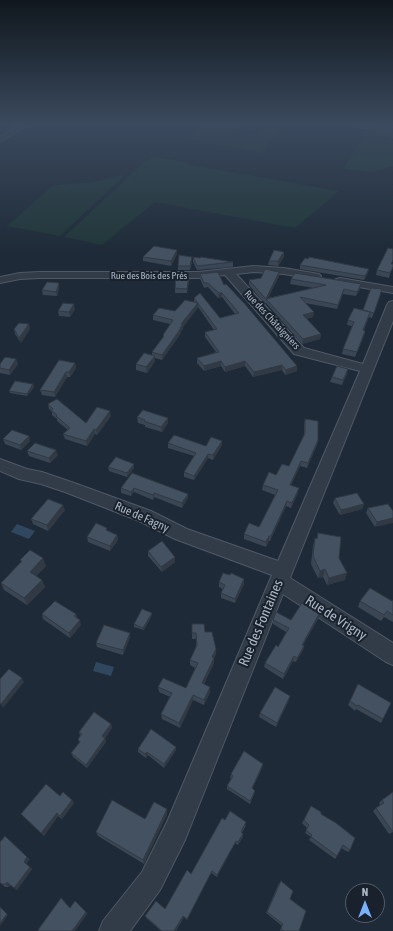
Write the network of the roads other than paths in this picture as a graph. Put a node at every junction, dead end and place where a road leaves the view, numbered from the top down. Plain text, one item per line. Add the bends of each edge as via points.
1 (229, 273) junction
2 (0, 280) edge
3 (393, 290) edge
4 (393, 305) edge
5 (368, 369) junction
6 (0, 465) edge
7 (281, 576) junction
8 (393, 655) edge
9 (113, 931) edge

1 - 2 street, Rue des Bois des Prés via 153,276 39,275
1 - 3 street, Rue des Bois des Prés via 254,269 284,271
1 - 5 street, Rue des Châtaigniers via 299,351
4 - 5 street, Rue des Fontaines
5 - 7 street, Rue des Fontaines
6 - 7 street, Rue de Fagny via 146,516 181,534
7 - 8 street, Rue de Vrigny
7 - 9 street, Rue des Fontaines via 166,852 151,881

